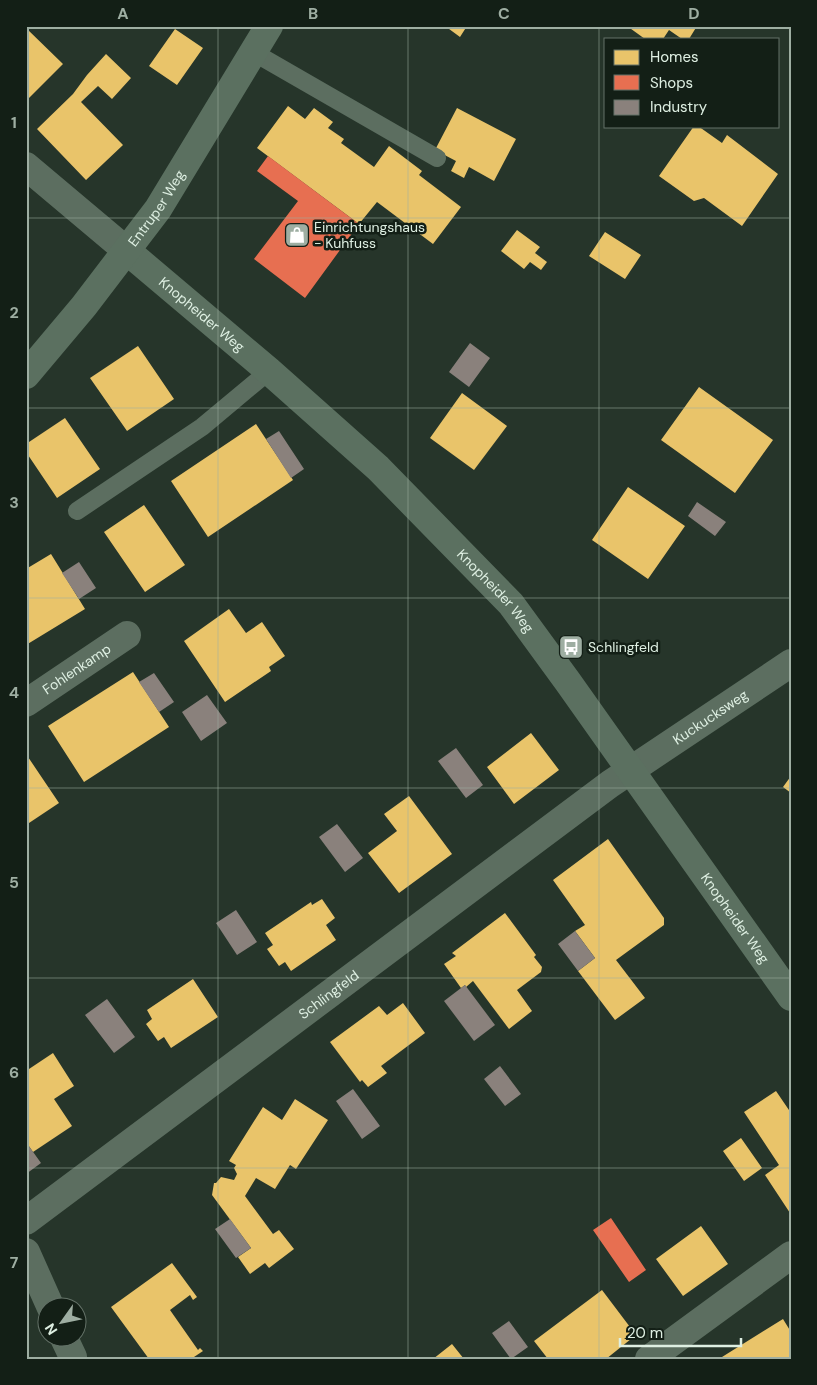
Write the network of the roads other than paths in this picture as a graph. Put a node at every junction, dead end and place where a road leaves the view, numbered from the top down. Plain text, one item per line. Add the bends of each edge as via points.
1 (269, 26) edge
2 (253, 52) junction
3 (436, 158) dead end
4 (26, 166) edge
5 (127, 251) junction
6 (269, 371) junction
7 (26, 375) edge
8 (77, 511) dead end
9 (127, 636) dead end
10 (791, 663) edge
11 (26, 703) edge
12 (631, 770) junction
13 (791, 997) edge
14 (26, 1222) edge
15 (26, 1252) edge
16 (791, 1255) edge
17 (47, 1298) edge
18 (649, 1359) edge

1 - 2 main road, Entruper Weg
2 - 3 lane
2 - 5 main road, Entruper Weg via 158,208
4 - 5 street
5 - 6 main road, Knopheider Weg
5 - 7 main road, Entruper Weg
6 - 8 lane via 202,427
6 - 12 main road, Knopheider Weg via 378,468 510,604
9 - 11 street, Fohlenkamp
10 - 12 street, Kuckucksweg
12 - 13 main road, Knopheider Weg
12 - 14 street, Schlingfeld
15 - 17 street
16 - 18 street

